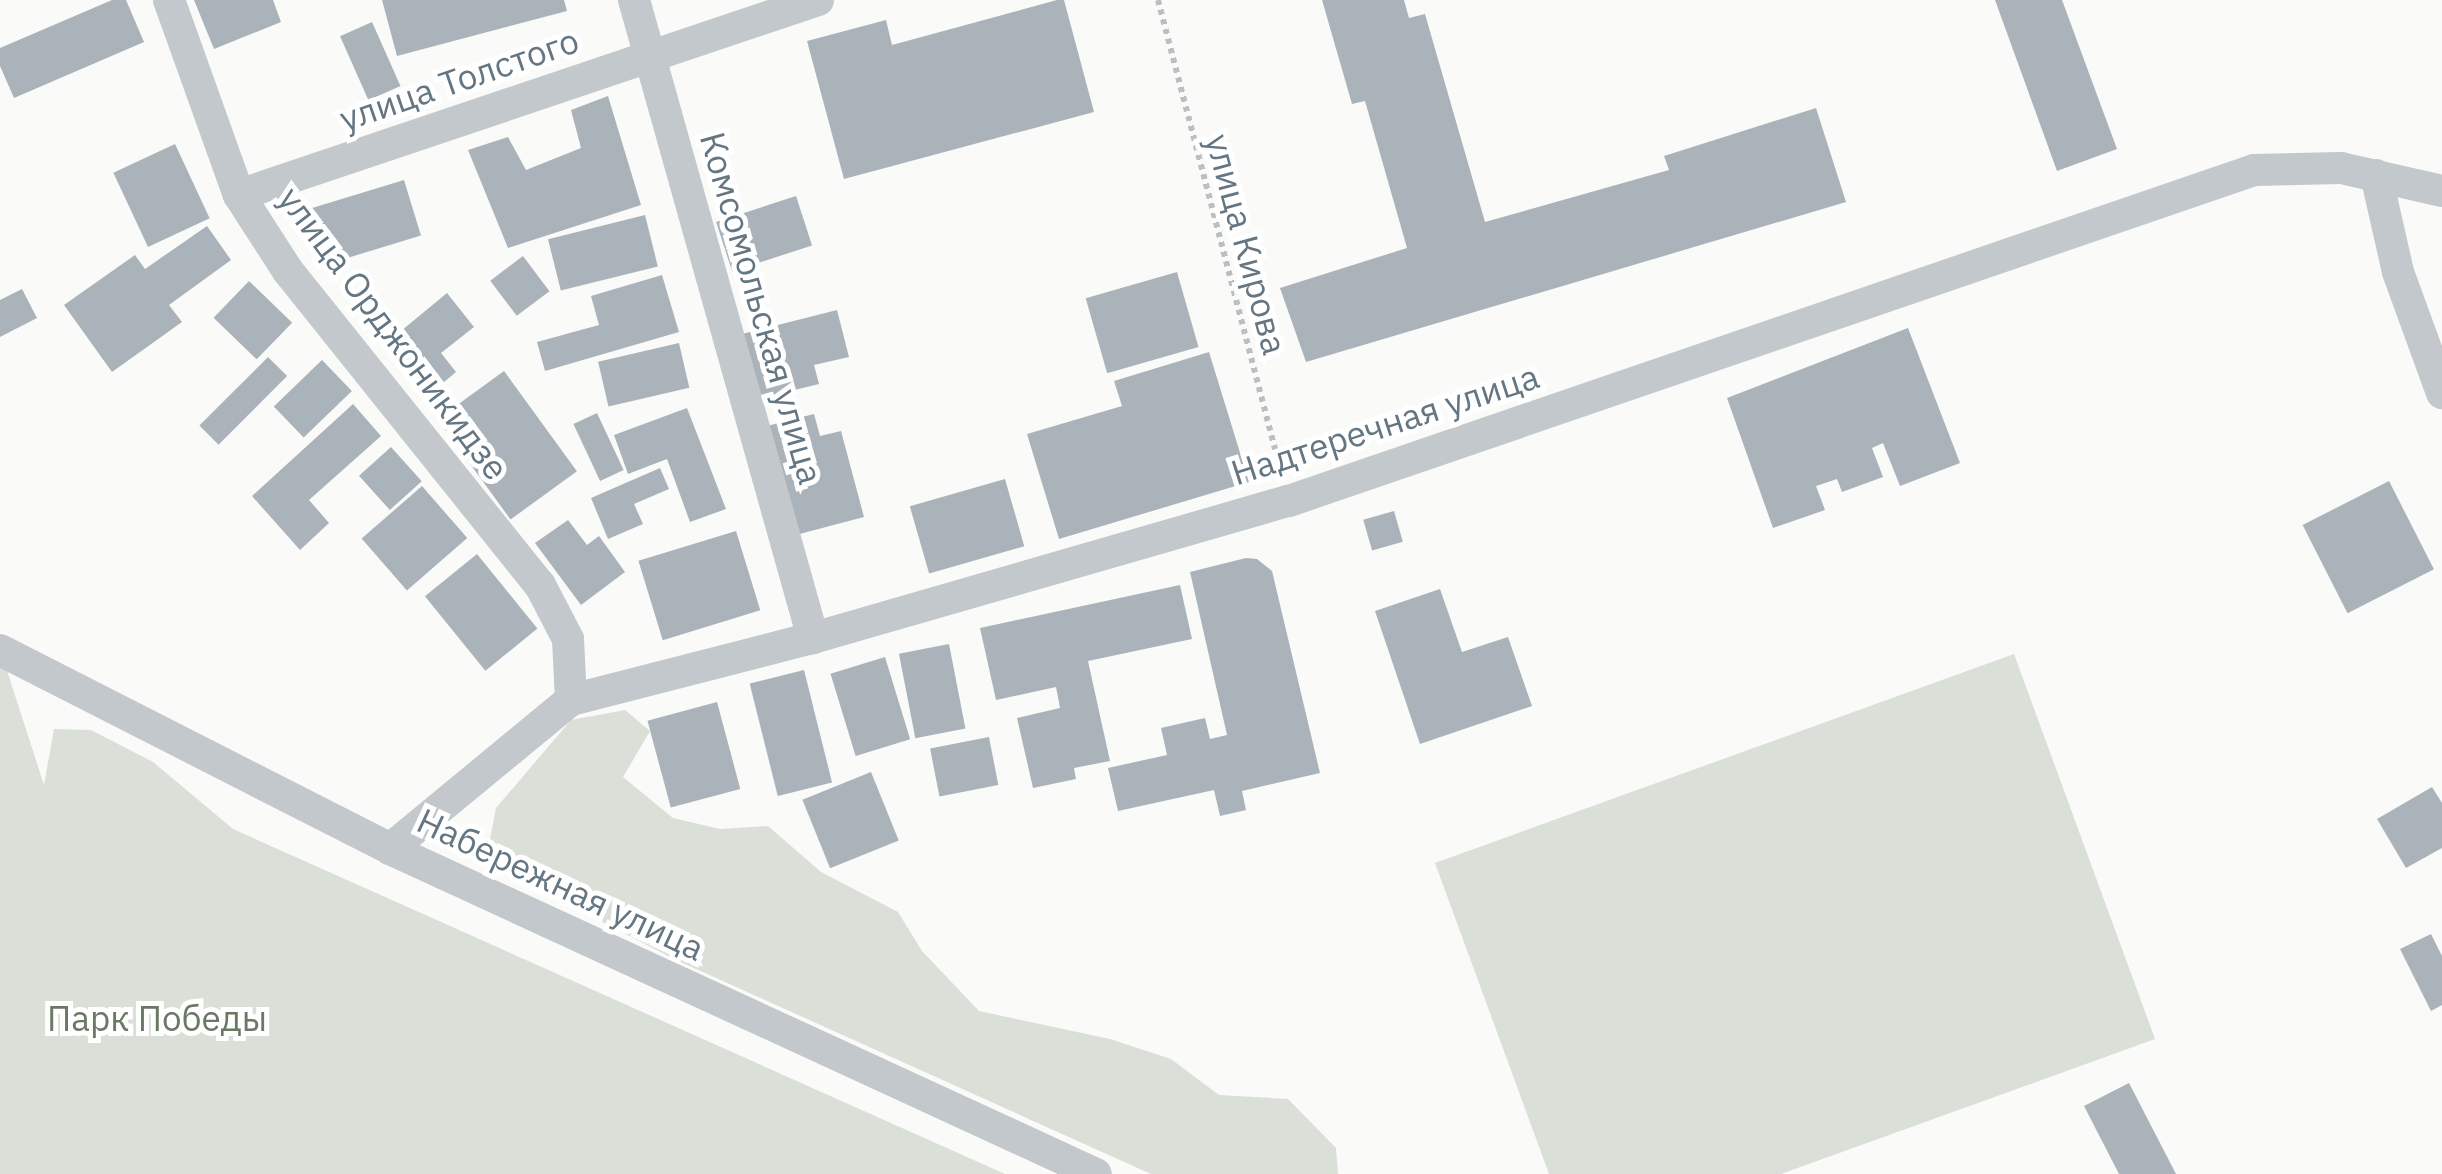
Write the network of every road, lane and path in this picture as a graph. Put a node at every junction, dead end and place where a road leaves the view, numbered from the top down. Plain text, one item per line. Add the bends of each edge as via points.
1 (169, 0) edge
2 (634, 0) edge
3 (818, 0) edge
4 (1158, 0) edge
5 (650, 57) junction
6 (2376, 174) junction
7 (2442, 191) edge
8 (239, 196) junction
9 (2442, 393) edge
10 (1289, 501) junction
11 (813, 638) junction
12 (0, 650) edge
13 (572, 700) junction
14 (390, 849) junction
15 (1096, 1174) edge

1 - 8 street, улица Орджоникидзе
2 - 5 street, Комсомольская улица
3 - 5 street, улица Толстого
4 - 10 path, улица Кирова
5 - 8 street, улица Толстого
5 - 11 street, Комсомольская улица
6 - 7 street, Надтеречная улица
6 - 9 street via 2398,272
6 - 10 street, Надтеречная улица via 2254,170
8 - 13 street, улица Орджоникидзе via 288,271 540,586 568,640
10 - 11 street, Надтеречная улица
11 - 13 street, Надтеречная улица
12 - 14 street, Набережная улица
13 - 14 street, Надтеречная улица
14 - 15 street, Набережная улица

